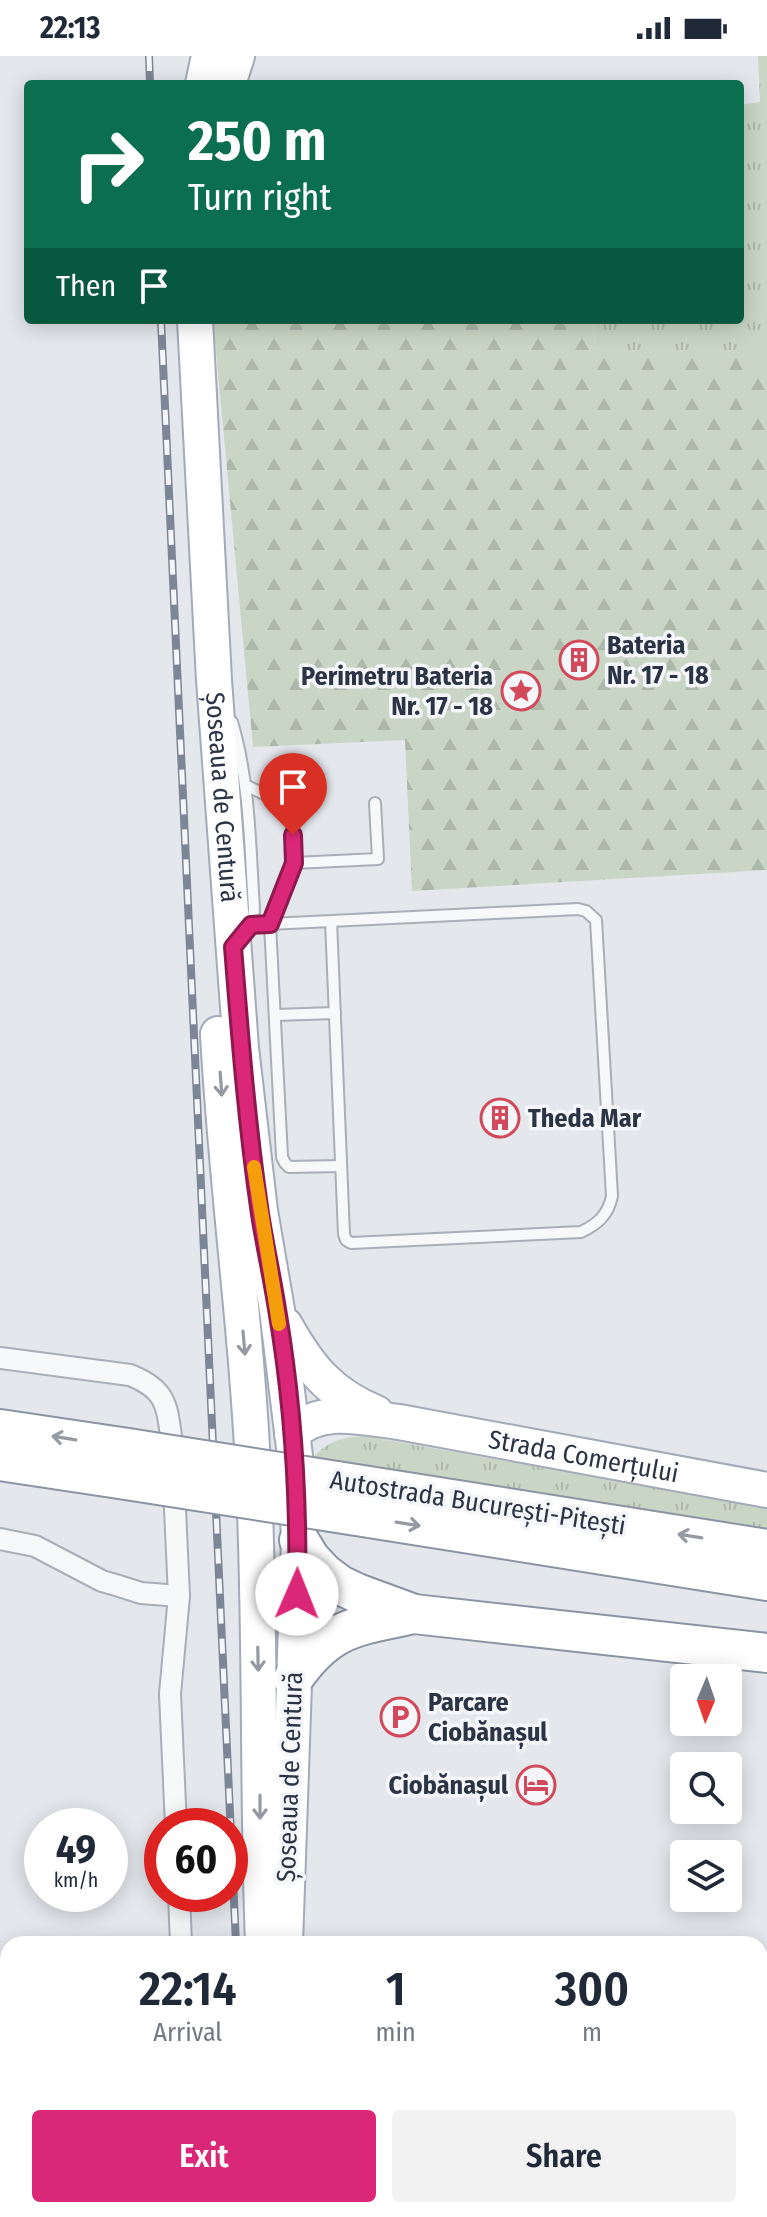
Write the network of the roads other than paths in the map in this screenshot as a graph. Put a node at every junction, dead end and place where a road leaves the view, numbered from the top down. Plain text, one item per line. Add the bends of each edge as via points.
1 (209, 56) edge
2 (217, 56) edge
3 (237, 56) edge
4 (206, 80) edge
5 (208, 80) edge
6 (229, 80) edge
7 (178, 324) edge
8 (195, 324) edge
9 (214, 680) junction
10 (245, 785) junction
11 (375, 803) dead end
12 (294, 863) junction
13 (331, 921) junction
14 (270, 924) junction
15 (242, 936) junction
16 (335, 1013) junction
17 (276, 1015) junction
18 (341, 1166) junction
19 (277, 1310) junction
20 (0, 1358) edge
21 (399, 1422) junction
22 (0, 1429) edge
23 (292, 1434) junction
24 (0, 1461) edge
25 (127, 1464) junction
26 (767, 1490) edge
27 (334, 1496) junction
28 (0, 1539) edge
29 (299, 1540) junction
30 (764, 1579) edge
31 (179, 1596) junction
32 (414, 1614) junction
33 (767, 1653) edge
34 (293, 1679) junction
35 (175, 1808) edge
36 (180, 1912) edge
37 (181, 1936) edge
38 (263, 1936) edge
39 (285, 1936) edge

1 - 4 main road
2 - 5 main road
3 - 6 main road
7 -> 38 main road, Șoseaua de Centură via 221,1097 254,1487
8 - 9 main road, Șoseaua de Centură
9 - 10 lane via 227,706
9 - 15 main road, Șoseaua de Centură
10 - 12 lane via 291,807
10 - 15 lane via 254,909
11 - 12 lane via 378,859
12 - 14 lane
13 - 14 lane
13 - 16 lane
13 - 18 lane via 578,909 592,915 612,1196 603,1218 581,1232 351,1243 344,1234
14 - 15 lane
14 - 17 lane
15 - 19 main road, Șoseaua de Centură via 241,1048
16 - 17 lane
16 - 18 lane
17 - 18 lane via 282,1157 289,1167
19 - 21 main road via 315,1373 362,1408
19 - 23 main road, Șoseaua de Centură
20 - 31 street via 130,1375 161,1395 172,1444
21 - 23 main road via 326,1416 311,1419
21 - 26 main road, Strada Comerțului
25 -> 22 highway, Autostrada București-Pitești
23 - 29 main road, Șoseaua de Centură
24 - 25 highway, Autostrada București-Pitești
25 - 27 highway, Autostrada București-Pitești, bridge
30 -> 27 highway, Autostrada București-Pitești
27 -> 30 highway, Autostrada București-Pitești via 621,1558 723,1593
28 - 31 street via 35,1546 102,1581 141,1593
29 - 32 highway via 340,1585
29 - 34 main road, Șoseaua de Centură
31 - 35 street via 170,1694
32 - 33 highway
32 - 34 highway via 330,1638
34 - 39 main road, Șoseaua de Centură
36 - 37 street

